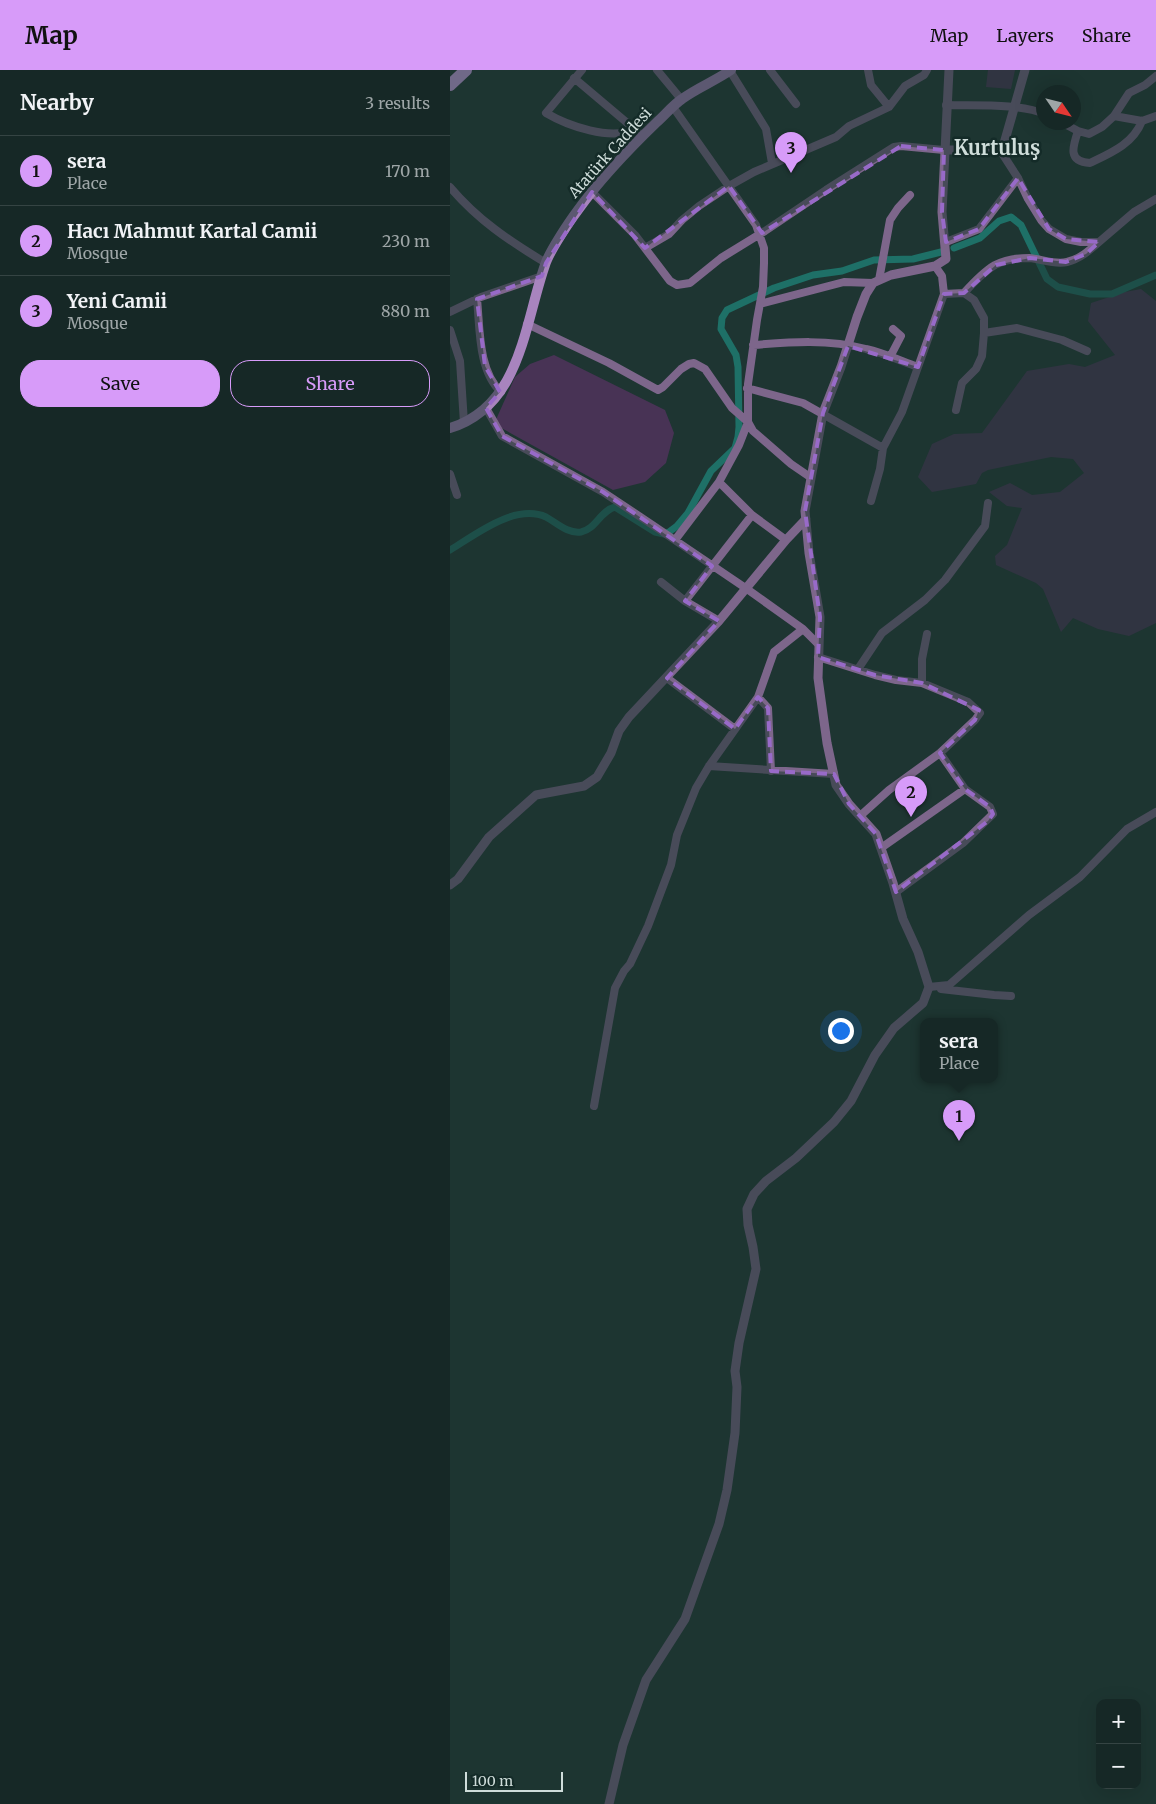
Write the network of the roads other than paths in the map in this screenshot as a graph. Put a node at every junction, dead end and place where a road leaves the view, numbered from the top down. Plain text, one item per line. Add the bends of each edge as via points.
1 (466, 70) edge
2 (582, 70) edge
3 (657, 70) edge
4 (730, 70) edge
5 (770, 70) edge
6 (868, 70) edge
7 (927, 70) edge
8 (949, 70) edge
9 (1025, 70) edge
10 (1156, 76) edge
11 (574, 78) junction
12 (450, 85) edge
13 (681, 99) junction
14 (796, 104) dead end
15 (946, 106) junction
16 (673, 107) junction
17 (889, 107) junction
18 (1015, 108) junction
19 (1036, 111) edge
20 (1114, 116) junction
21 (1156, 116) edge
22 (1142, 121) junction
23 (1078, 131) joint
24 (639, 133) junction
25 (944, 150) junction
26 (1000, 150) junction
27 (772, 163) junction
28 (1018, 178) junction
29 (729, 186) junction
30 (450, 187) edge
31 (592, 192) junction
32 (910, 195) dead end
33 (1156, 199) edge
34 (760, 235) junction
35 (946, 242) junction
36 (1099, 242) junction
37 (645, 248) junction
38 (546, 263) junction
39 (935, 266) junction
40 (542, 276) junction
41 (876, 281) junction
42 (964, 293) junction
43 (944, 294) junction
44 (477, 299) junction
45 (760, 302) junction
46 (450, 312) edge
47 (527, 324) junction
48 (893, 329) dead end
49 (450, 330) edge
50 (984, 333) junction
51 (753, 345) junction
52 (848, 346) junction
53 (1087, 351) dead end
54 (890, 357) junction
55 (918, 367) junction
56 (747, 388) junction
57 (500, 392) junction
58 (486, 408) junction
59 (956, 410) dead end
60 (823, 413) junction
61 (748, 422) junction
62 (464, 423) junction
63 (450, 428) edge
64 (883, 448) junction
65 (450, 474) edge
66 (810, 476) junction
67 (720, 482) junction
68 (458, 495) dead end
69 (871, 501) dead end
70 (988, 503) dead end
71 (752, 515) junction
72 (806, 519) junction
73 (675, 540) junction
74 (786, 540) junction
75 (712, 566) junction
76 (661, 582) dead end
77 (747, 588) junction
78 (685, 600) junction
79 (719, 621) junction
80 (803, 629) junction
81 (927, 634) dead end
82 (818, 644) junction
83 (818, 657) junction
84 (858, 669) junction
85 (667, 678) junction
86 (922, 683) junction
87 (758, 697) junction
88 (734, 729) junction
89 (940, 753) junction
90 (709, 766) junction
91 (771, 770) junction
92 (834, 774) junction
93 (966, 789) junction
94 (1156, 812) edge
95 (860, 816) junction
96 (882, 848) junction
97 (450, 886) edge
98 (896, 892) junction
99 (929, 987) junction
100 (1011, 996) dead end
101 (594, 1106) dead end
102 (610, 1804) edge

1 - 12 highway
2 - 11 street
3 - 13 street
4 - 13 main road, Atatürk Caddesi
4 - 27 street via 766,129
5 - 14 street
6 - 17 street via 872,85
7 - 17 street via 905,86
8 - 15 street
9 - 18 street
10 - 20 street via 1129,93
11 - 24 street
11 - 24 street via 546,113 573,126 613,134
13 - 16 main road, Atatürk Caddesi
15 - 18 street
15 - 25 street
16 - 24 main road, Atatürk Caddesi
16 - 29 street
17 - 27 street via 849,126 836,137
18 - 19 street
18 - 26 street via 1004,147
20 - 22 street
20 - 23 street via 1102,128 1089,134
21 - 22 street
22 - 23 street via 1121,147 1090,163 1080,161 1073,152
24 - 31 main road, Atatürk Caddesi
25 - 26 street
25 - 34 street via 894,147
25 - 35 street via 942,212
26 - 28 street
27 - 29 street
28 - 35 street via 979,229
28 - 36 street via 1049,229 1066,239
29 - 34 street
29 - 37 street via 699,206 670,234
30 - 38 street via 490,227
31 - 37 street
31 - 38 main road, Atatürk Caddesi
32 - 41 street via 890,220
33 - 36 street via 1134,212
34 - 37 street via 721,258 690,282 677,285 670,281
34 - 45 street via 764,248
35 - 39 street via 946,259
36 - 42 street via 1086,254 1066,262 1030,258 996,265 975,280
38 - 40 main road, Atatürk Caddesi
39 - 41 street
39 - 43 street via 942,276
40 - 44 street
40 - 47 main road, Atatürk Caddesi
41 - 45 street via 844,282
41 - 52 street via 866,294
42 - 43 street
42 - 50 street via 974,300 984,318
43 - 55 street
44 - 46 street
44 - 57 street via 485,366
45 - 51 street
47 - 57 main road, Atatürk Caddesi via 512,370
47 - 61 street via 658,390 681,369 694,363 705,369 732,408
48 - 54 street via 901,336
49 - 62 street via 460,361
50 - 53 street via 1017,328 1062,340
50 - 59 street via 982,356 976,369 962,383
51 - 52 street via 808,341
51 - 56 street
52 - 54 street via 866,348
52 - 60 street
54 - 55 street
55 - 64 street via 902,412
56 - 60 street via 803,403
56 - 61 street
57 - 58 main road, Atatürk Caddesi
58 - 62 main road, Atatürk Caddesi
58 - 73 street via 502,436 603,492
60 - 64 street
60 - 66 street
61 - 66 street via 753,431
61 - 67 street
62 - 63 main road, Atatürk Caddesi
64 - 69 street
65 - 68 street
66 - 72 street
67 - 71 street
67 - 73 street
70 - 84 street via 985,526 945,580 882,633
71 - 74 street
71 - 75 street
72 - 74 street
72 - 82 street via 820,616
73 - 75 street
74 - 77 street
75 - 77 street
75 - 78 street
76 - 78 street
77 - 79 street
77 - 80 street
78 - 79 street
79 - 85 street
80 - 82 street
80 - 87 street via 774,652
81 - 86 street
82 - 83 street
83 - 84 street
83 - 92 street via 818,678
84 - 86 street via 896,680
85 - 88 street
85 - 97 street via 619,731 597,777 584,786 536,794 489,838
86 - 89 street via 968,702 980,713
87 - 88 street
87 - 91 street via 768,708
88 - 90 street
89 - 93 street
89 - 95 street
90 - 91 street
90 - 101 street via 696,788 677,835 671,865 648,926 615,988
91 - 92 street
92 - 95 street via 836,785
93 - 96 street
93 - 98 street via 990,807 992,814 962,843
94 - 99 street via 1127,829 1080,878 1029,915 949,985
95 - 96 street via 876,834
96 - 98 street
98 - 99 street
99 - 100 street
99 - 102 street via 923,1003 889,1034 851,1101 834,1122 766,1181 754,1194 747,1209 756,1269 735,1371 735,1433 727,1490 719,1524 685,1619 646,1680 623,1745

